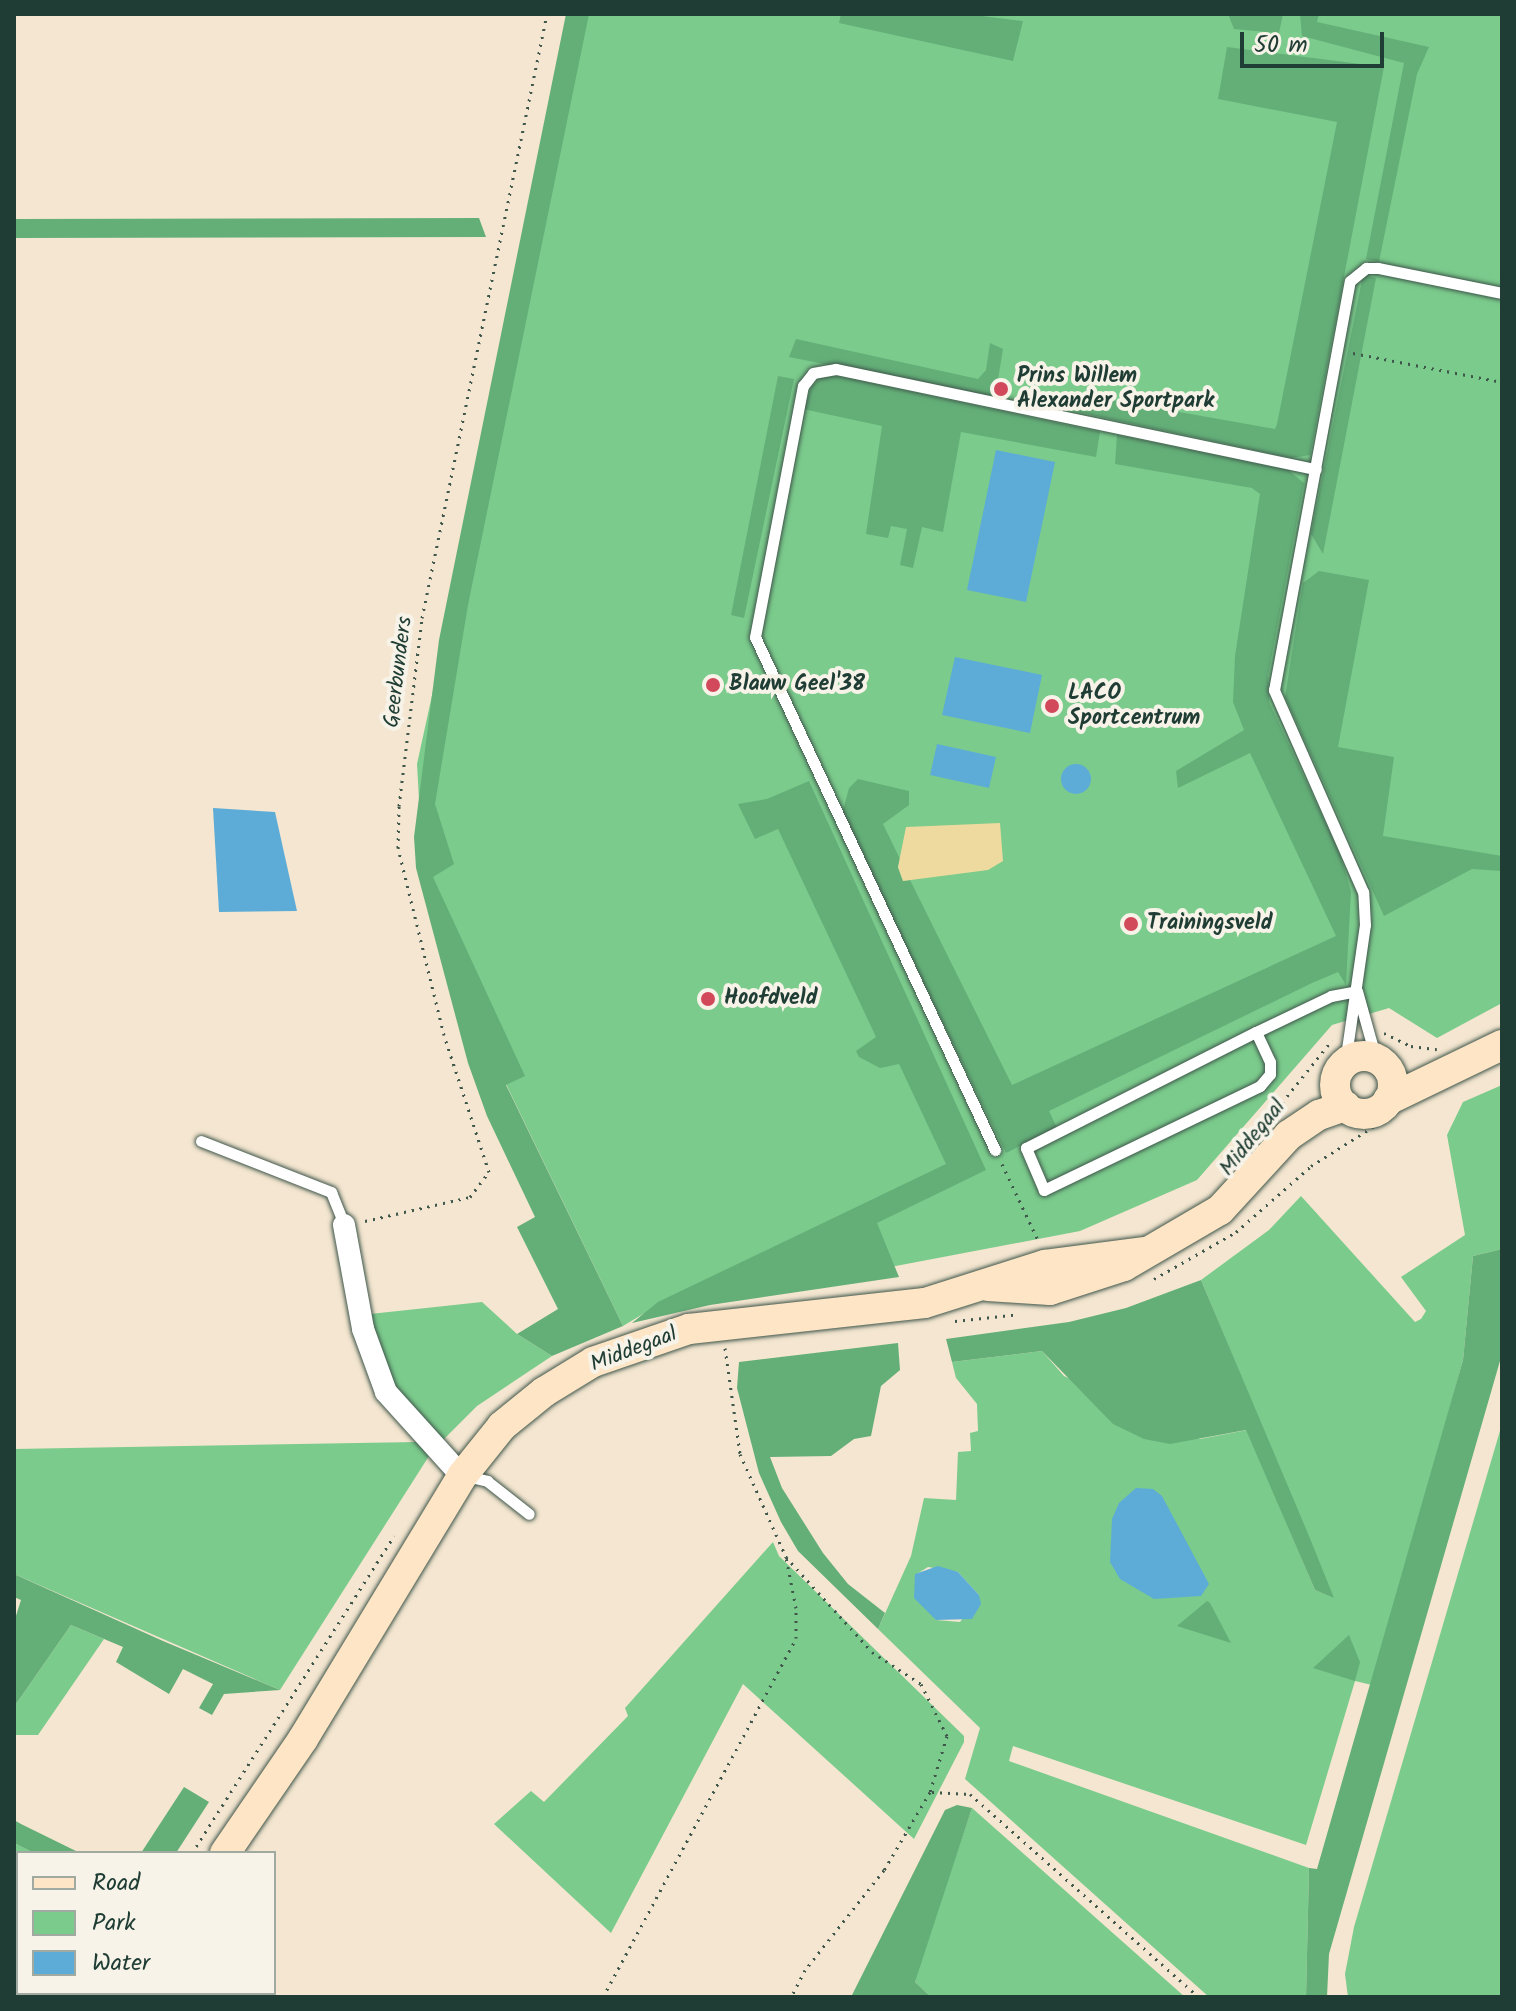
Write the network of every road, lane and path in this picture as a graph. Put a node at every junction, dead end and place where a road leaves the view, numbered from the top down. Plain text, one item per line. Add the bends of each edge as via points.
1 (547, 14) edge
2 (1502, 293) edge
3 (1337, 349) junction
4 (1502, 382) edge
5 (1316, 469) junction
6 (1357, 991) junction
7 (1367, 1028) junction
8 (1349, 1031) junction
9 (1256, 1032) junction
10 (1502, 1045) edge
11 (1455, 1054) junction
12 (1382, 1064) junction
13 (1341, 1070) junction
14 (1388, 1100) junction
15 (1345, 1106) junction
16 (1268, 1120) dead end
17 (201, 1141) dead end
18 (995, 1150) joint
19 (1259, 1165) junction
20 (344, 1225) junction
21 (1145, 1252) junction
22 (1045, 1265) junction
23 (988, 1286) junction
24 (724, 1341) dead end
25 (462, 1476) junction
26 (529, 1514) dead end
27 (397, 1533) dead end
28 (786, 1557) junction
29 (930, 1792) junction
30 (193, 1851) edge
31 (226, 1851) edge
32 (603, 1997) edge
33 (791, 1997) edge
34 (1199, 1997) edge

1 - 20 path, Geerbunders via 422,618 399,806 398,848 444,1035 489,1172 470,1197
2 - 3 lane via 1366,268 1350,281
3 - 4 path
3 - 5 lane
5 - 6 lane via 1274,690 1363,892
5 - 18 lane via 836,369 813,373 803,386 755,637
6 - 7 lane
6 - 8 lane
6 - 9 lane via 1331,996
7 - 11 path via 1411,1046
7 - 12 lane
8 - 13 lane
8 - 16 path, Middegaal via 1323,1046
9 - 9 lane via 1026,1148 1044,1190 1260,1086 1270,1074 1270,1062
10 - 11 street
11 - 12 street
11 - 14 street via 1455,1072
12 - 13 street via 1361,1056
12 - 14 street via 1392,1080
13 - 15 street via 1336,1093
13 - 19 street, Middegaal via 1281,1128
14 - 15 street via 1371,1113
15 - 19 street, Middegaal via 1319,1115
17 - 20 lane via 331,1192
18 - 22 path
19 - 21 street, Middegaal via 1220,1210
20 - 25 street via 363,1329 386,1392
21 - 22 street, Middegaal
21 - 23 street, Middegaal via 1124,1266 1050,1290
22 - 23 street, Middegaal via 1003,1276
23 - 25 street, Middegaal via 925,1303 722,1325 652,1339 593,1362 544,1392 502,1426
24 - 28 path via 740,1454
25 - 26 lane via 487,1481
25 - 31 street, Middegaal via 303,1739
27 - 30 path
28 - 29 path via 872,1652 921,1684 947,1736
28 - 32 path via 796,1638
29 - 33 path via 884,1870 805,1970
29 - 34 path via 970,1794

